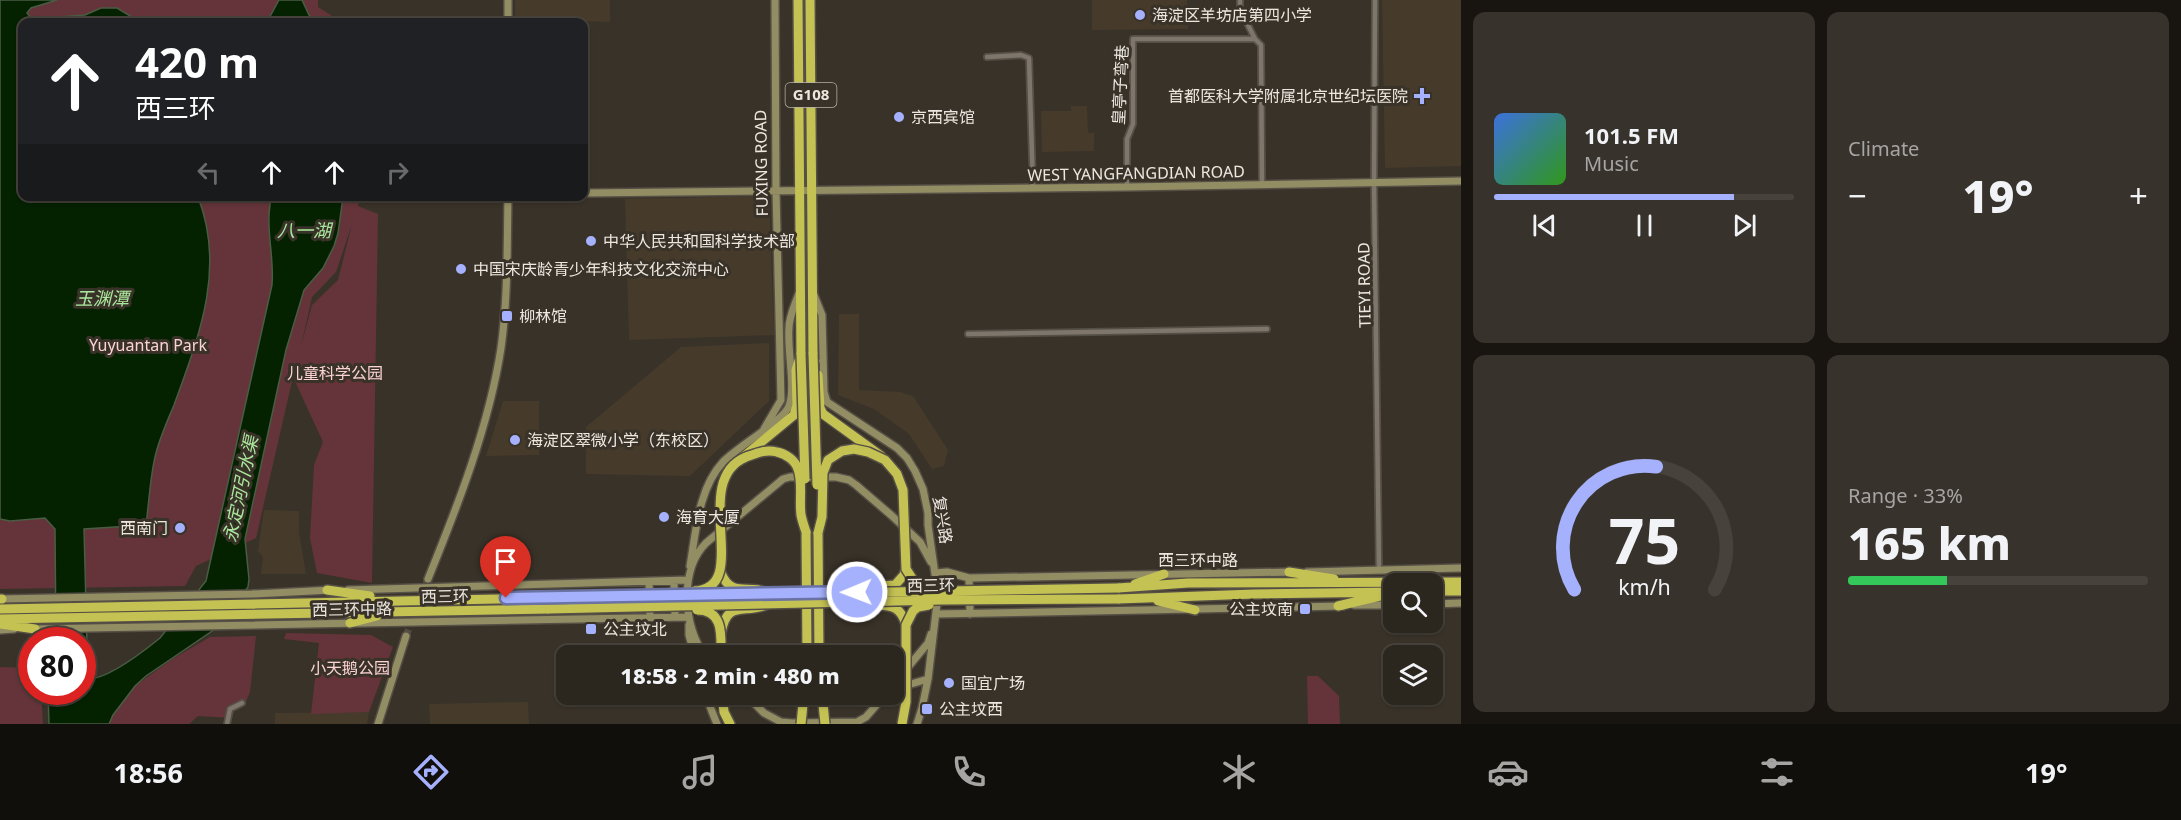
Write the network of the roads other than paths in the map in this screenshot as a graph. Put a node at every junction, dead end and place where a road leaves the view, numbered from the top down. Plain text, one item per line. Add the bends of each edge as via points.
1 (508, 0) edge
2 (775, 0) edge
3 (798, 0) edge
4 (810, 0) edge
5 (1239, 0) edge
6 (1375, 0) edge
7 (508, 18) edge
8 (1255, 39) junction
9 (987, 57) dead end
10 (1461, 181) edge
11 (1374, 183) junction
12 (1262, 185) junction
13 (1127, 187) junction
14 (1033, 188) junction
15 (799, 190) junction
16 (812, 190) junction
17 (776, 191) junction
18 (588, 192) edge
19 (508, 201) edge
20 (800, 291) junction
21 (813, 293) junction
22 (1267, 329) dead end
23 (968, 334) dead end
24 (801, 354) junction
25 (813, 354) junction
26 (764, 429) junction
27 (741, 459) junction
28 (885, 460) junction
29 (806, 532) junction
30 (818, 532) junction
31 (1461, 568) edge
32 (906, 569) junction
33 (1379, 570) junction
34 (1289, 572) junction
35 (721, 573) junction
36 (936, 573) junction
37 (1164, 574) junction
38 (969, 578) junction
39 (428, 579) tunnel mouth
40 (688, 580) junction
41 (674, 581) junction
42 (649, 582) junction
43 (1461, 582) edge
44 (1360, 583) junction
45 (1120, 588) junction
46 (327, 590) junction
47 (1443, 591) edge
48 (1461, 591) edge
49 (1383, 593) edge
50 (942, 595) junction
51 (1383, 596) edge
52 (857, 597) junction
53 (1147, 598) junction
54 (769, 599) junction
55 (396, 600) junction
56 (0, 601) edge
57 (676, 601) junction
58 (1461, 603) edge
59 (1383, 604) edge
60 (1443, 604) edge
61 (1338, 606) junction
62 (1195, 610) junction
63 (394, 612) junction
64 (56, 613) junction
65 (937, 614) junction
66 (970, 614) junction
67 (675, 617) junction
68 (689, 617) junction
69 (89, 618) junction
70 (650, 618) junction
71 (0, 619) edge
72 (350, 623) junction
73 (0, 624) edge
74 (906, 625) junction
75 (21, 627) edge
76 (60, 627) edge
77 (18, 629) edge
78 (0, 630) edge
79 (721, 633) junction
80 (406, 636) tunnel mouth
81 (692, 645) edge
82 (698, 645) edge
83 (722, 645) edge
84 (807, 645) edge
85 (819, 645) edge
86 (904, 674) edge
87 (928, 679) junction
88 (904, 685) edge
89 (242, 703) dead end
90 (709, 705) edge
91 (723, 705) edge
92 (757, 705) edge
93 (804, 705) edge
94 (807, 705) edge
95 (821, 705) edge
96 (822, 705) edge
97 (876, 705) edge
98 (227, 724) edge
99 (378, 724) edge
100 (717, 724) edge
101 (730, 724) edge
102 (801, 724) edge
103 (808, 724) edge
104 (820, 724) edge
105 (825, 724) edge
106 (902, 724) edge
107 (917, 724) edge

1 - 7 street
2 - 17 street, FUXING ROAD
3 - 15 highway, G108
4 - 16 highway, G108
5 - 8 street
6 - 11 street, TIEYI ROAD
8 - 12 street via 1261,45
8 - 13 street, 皇亭子弯巷 via 1134,39 1133,124 1127,139
9 - 14 street via 1029,57
10 - 11 street, WEST YANGFANGDIAN ROAD
11 - 12 street, WEST YANGFANGDIAN ROAD
11 - 33 street, TIEYI ROAD
12 - 13 street, WEST YANGFANGDIAN ROAD
13 - 14 street, WEST YANGFANGDIAN ROAD
14 - 16 street, WEST YANGFANGDIAN ROAD
15 - 16 street, WEST YANGFANGDIAN ROAD
15 - 17 street, WEST YANGFANGDIAN ROAD
15 - 20 highway, G108
16 - 21 highway, G108
17 - 18 street, WEST YANGFANGDIAN ROAD
17 - 26 street, FUXING ROAD via 781,400
19 - 39 street via 506,293 497,371 457,507
20 - 24 highway, G108
20 - 26 street via 788,330 790,403 786,413
21 - 25 highway, G108
21 - 36 street, 复兴路 via 822,315 827,402 907,458 923,489
22 - 23 street
24 - 27 highway, bridge via 796,370 794,415
24 - 29 highway, G108, bridge
25 - 28 highway, bridge via 823,414
25 - 30 highway, G108, bridge
26 - 40 street via 725,459 707,487
27 - 29 highway, bridge via 770,450 794,461 800,474 801,516
27 - 35 highway, bridge via 725,479 721,495
28 - 30 highway, bridge via 854,449 828,460 823,473
28 - 32 highway, bridge via 897,474 903,490
29 - 84 highway, G108
30 - 85 highway, G108
31 - 33 street, 西三环中路
32 - 50 highway, bridge via 918,585 932,586
32 - 52 highway via 895,585 865,587
33 - 34 street, 西三环中路
34 - 37 street, 西三环中路
34 - 44 highway
35 - 54 highway via 734,588 761,590
35 - 57 highway, bridge via 707,589 682,592
36 - 38 street, 西三环中路
36 - 40 street via 920,542 852,482 836,477 790,477 703,546
36 - 65 street, 复兴路
37 - 38 street, 西三环中路
37 - 45 highway
38 - 66 street
40 - 41 street, 西三环中路
40 - 68 street
41 - 42 street, 西三环中路
41 - 67 street
42 - 46 street, 西三环中路
42 - 70 street
43 - 44 highway
44 - 45 highway via 1188,583
45 - 50 highway, bridge
46 - 55 highway
46 - 56 street, 西三环中路
47 - 48 highway
49 - 53 highway, 西三环
50 - 52 highway, bridge
50 - 53 highway, 西三环, bridge
50 - 74 highway, bridge via 932,605 918,607
51 - 61 highway
52 - 54 highway, bridge
52 - 74 highway, bridge via 872,606 896,608
53 - 62 highway
54 - 57 highway, bridge
54 - 79 highway, bridge via 756,609 734,609
55 - 57 highway, 西三环, bridge
55 - 69 highway, 西三环 via 178,606
56 - 64 highway, 西三环
57 - 63 highway, 西三环, bridge via 549,609
57 - 79 highway, bridge via 684,610 708,611 718,620
58 - 60 street
59 - 61 street
61 - 62 street
62 - 66 street
63 - 69 highway, 西三环
63 - 72 highway
64 - 69 highway, 西三环
64 - 71 highway, 西三环
65 - 66 street
65 - 86 street via 928,643
65 - 87 street, 复兴路
67 - 68 street, 西三环中路
67 - 70 street, 西三环中路
68 - 81 street
68 - 82 street
69 - 72 street, 西三环中路 via 151,626
69 - 76 street
70 - 72 street, 西三环中路
73 - 75 highway
74 - 106 highway, bridge via 906,702
77 - 78 street
79 - 83 highway, bridge
80 - 99 street
87 - 88 street
87 - 107 street, 复兴路
89 - 98 street via 230,709
90 - 100 street
91 - 101 highway
92 - 97 street via 772,719 792,723 857,722
93 - 102 highway, bridge
94 - 103 highway
95 - 104 highway, bridge
96 - 105 highway, bridge

